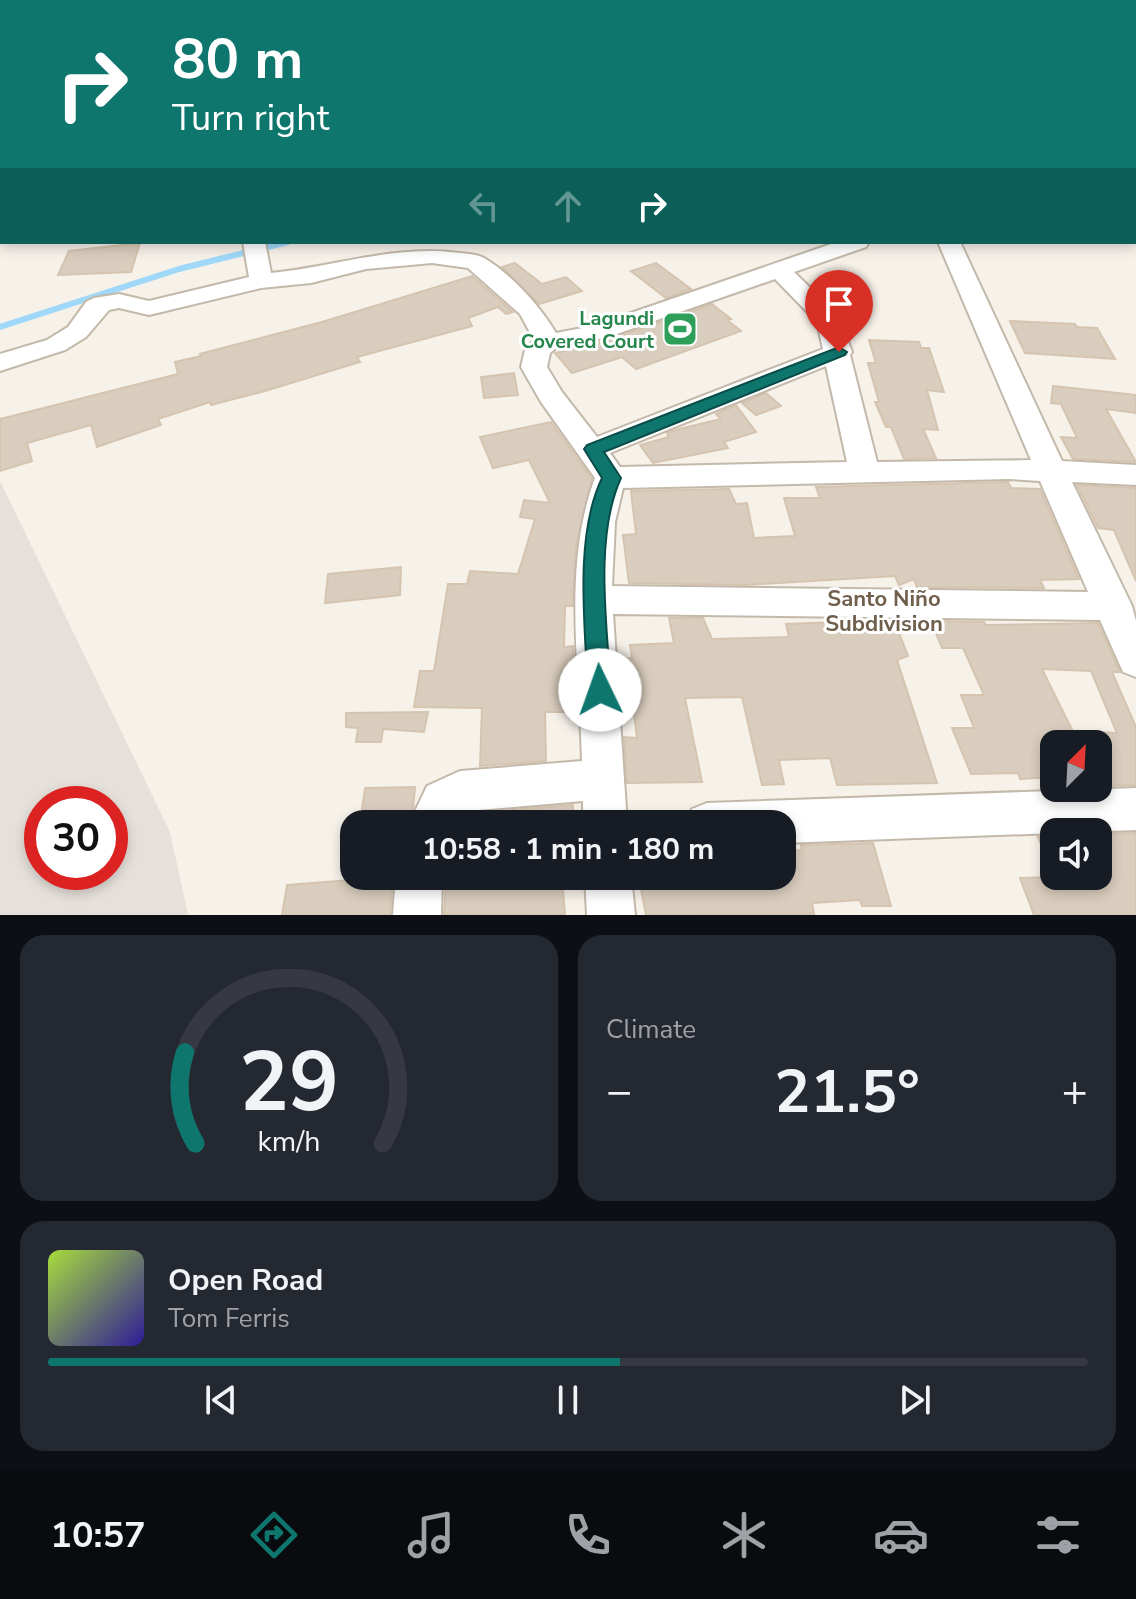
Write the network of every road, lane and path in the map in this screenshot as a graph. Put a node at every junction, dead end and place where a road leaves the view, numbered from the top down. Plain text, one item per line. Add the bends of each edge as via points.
1 (254, 244) edge
2 (852, 244) edge
3 (950, 244) edge
4 (444, 251) edge
5 (779, 270) junction
6 (311, 276) junction
7 (261, 281) junction
8 (149, 308) junction
9 (548, 342) junction
10 (46, 351) junction
11 (839, 352) junction
12 (0, 363) edge
13 (0, 385) edge
14 (602, 464) junction
15 (864, 471) junction
16 (1049, 471) junction
17 (1136, 475) edge
18 (595, 600) junction
19 (1114, 606) junction
20 (1136, 661) edge
21 (604, 779) junction
22 (1136, 809) edge
23 (438, 810) edge
24 (605, 810) edge
25 (796, 821) edge
26 (418, 890) edge
27 (609, 890) edge
28 (417, 915) edge
29 (611, 915) edge

1 - 7 street
2 - 5 street
3 - 16 street
4 - 6 street
4 - 9 street via 475,262 511,291 530,310
5 - 9 street via 599,332
5 - 11 street via 829,320
6 - 7 street
6 - 8 street via 275,294 198,314 160,319
7 - 8 street
8 - 10 street via 103,303 77,332
9 - 14 street via 538,350 534,367 543,387
10 - 12 street
10 - 13 street
11 - 14 street
11 - 15 street
14 - 15 street
14 - 18 street via 605,491
15 - 16 street
16 - 17 street
16 - 19 street
18 - 19 street
18 - 21 street
19 - 20 street
21 - 23 street via 460,791 442,801
21 - 24 street
22 - 25 street
26 - 28 street
27 - 29 street

